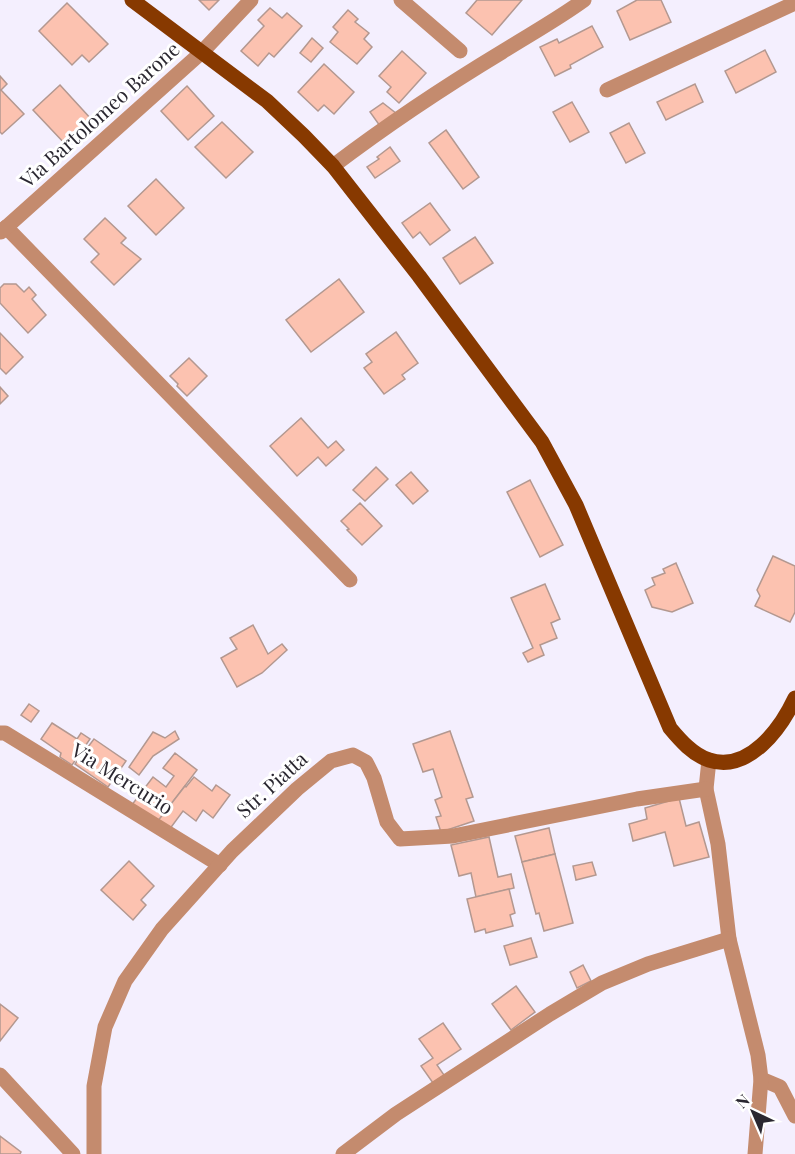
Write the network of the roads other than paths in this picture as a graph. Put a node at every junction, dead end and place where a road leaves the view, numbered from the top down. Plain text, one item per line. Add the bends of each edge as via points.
1 (132, 0) edge
2 (251, 0) edge
3 (401, 0) edge
4 (584, 0) edge
5 (795, 3) edge
6 (460, 51) dead end
7 (202, 52) junction
8 (607, 90) dead end
9 (333, 166) junction
10 (3, 230) edge
11 (350, 580) dead end
12 (795, 698) edge
13 (0, 733) edge
14 (709, 760) junction
15 (705, 789) junction
16 (220, 866) junction
17 (729, 939) junction
18 (0, 1075) edge
19 (761, 1079) junction
20 (795, 1116) edge
21 (73, 1154) edge
22 (94, 1154) edge
23 (344, 1154) edge
24 (755, 1154) edge

1 - 7 main road
2 - 7 street, Via Bartolomeo Barone
3 - 6 street
4 - 9 street via 372,136
5 - 8 street
7 - 9 main road via 267,101
7 - 10 street, Via Bartolomeo Barone
9 - 14 main road via 542,442 576,505 670,728
10 - 11 street
12 - 14 main road via 785,719 753,752 732,761
13 - 16 street, Via Mercurio via 66,769
14 - 15 street
15 - 16 street, Str. Piatta via 453,836 400,839 387,822 366,762 353,755 331,761 297,789
15 - 17 street via 718,844
16 - 22 street, Str. Piatta via 162,928 120,990 105,1027 93,1086
17 - 19 street
17 - 23 street via 602,983 396,1114
18 - 21 street
19 - 20 street via 780,1086
19 - 24 street

